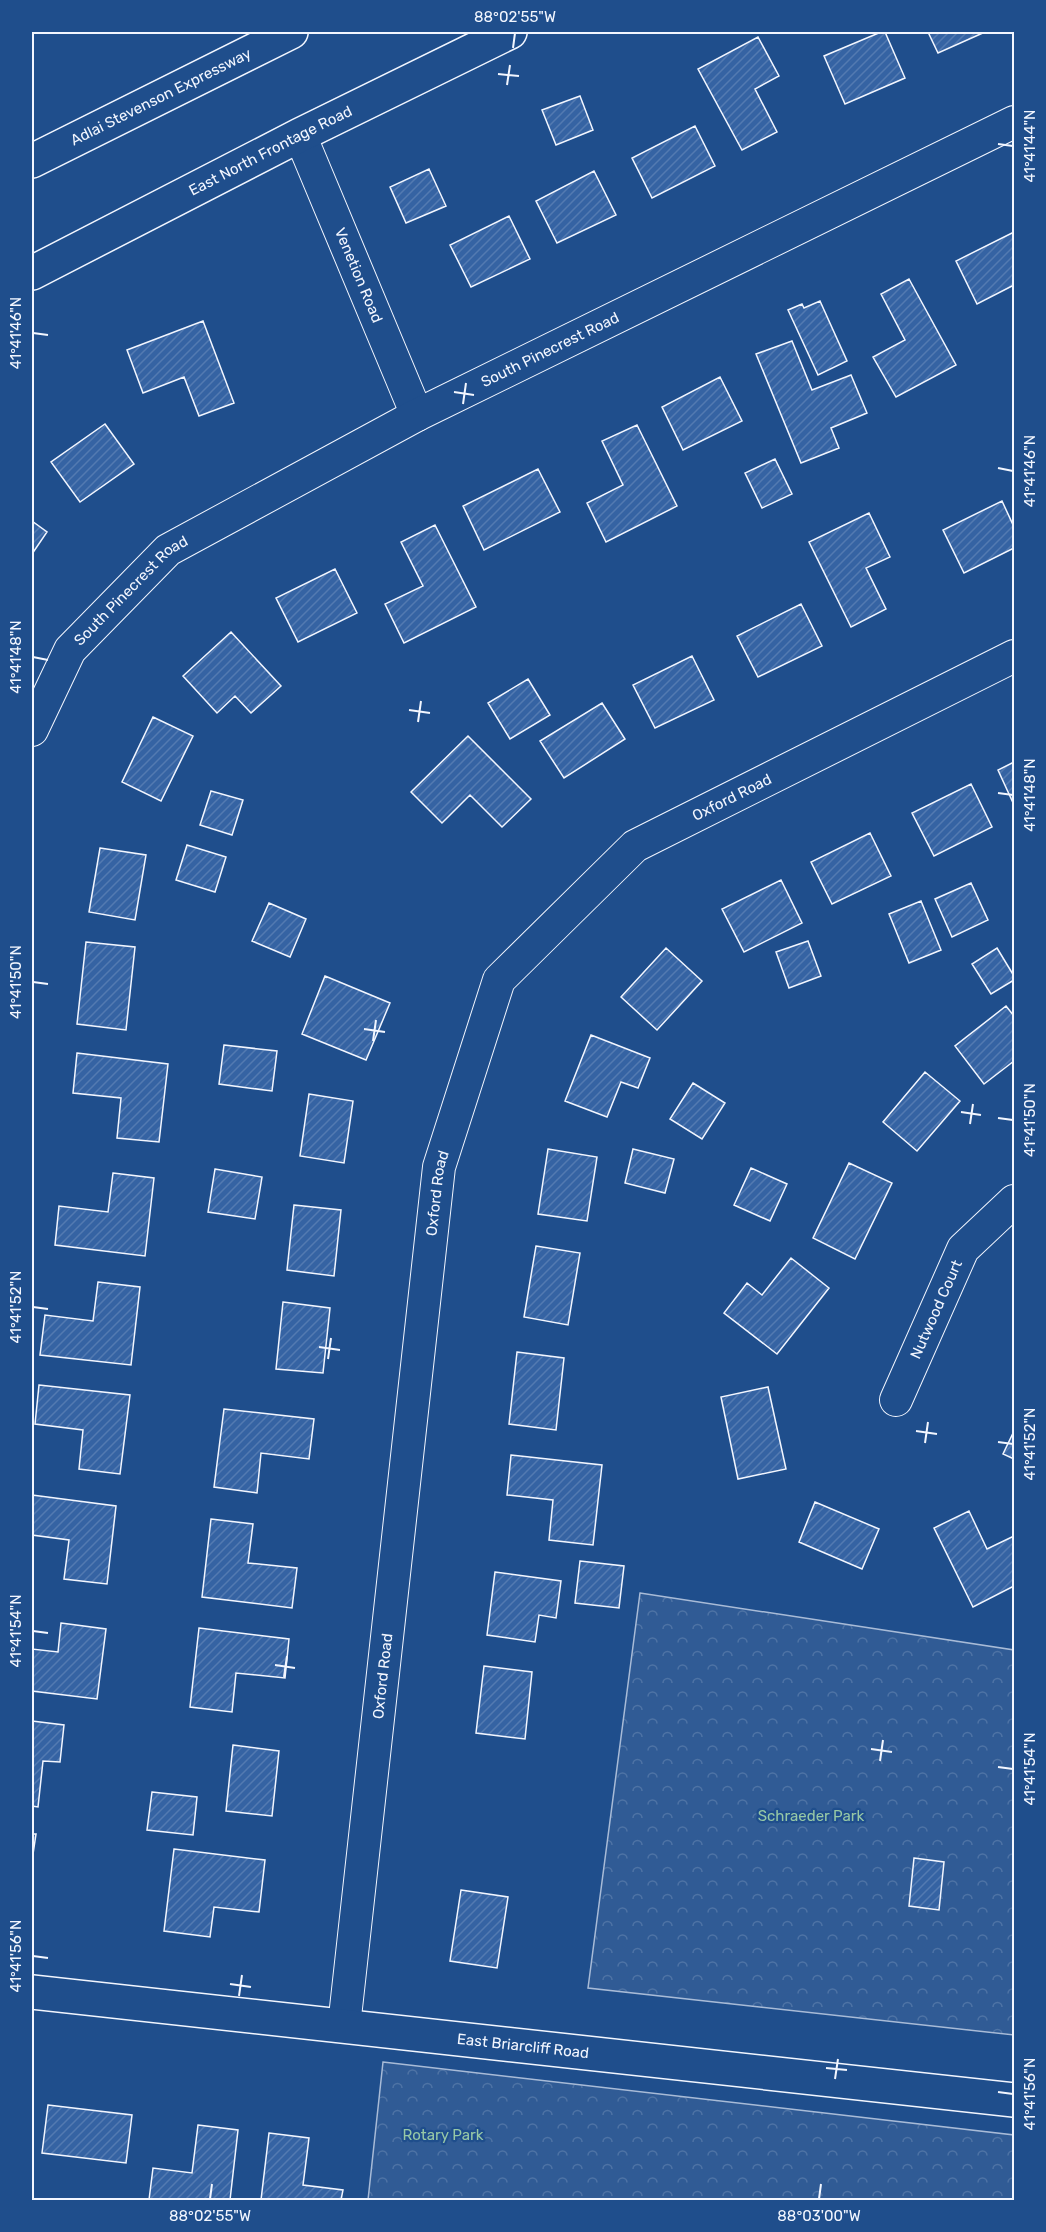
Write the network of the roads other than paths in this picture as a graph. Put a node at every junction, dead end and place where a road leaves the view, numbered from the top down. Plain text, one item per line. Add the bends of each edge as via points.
1 (291, 32) edge
2 (510, 32) edge
3 (1014, 122) edge
4 (300, 135) junction
5 (32, 161) edge
6 (32, 273) edge
7 (417, 415) junction
8 (1014, 656) edge
9 (32, 730) edge
10 (1014, 1201) edge
11 (896, 1400) dead end
12 (32, 1992) edge
13 (345, 2026) junction
14 (1014, 2100) edge

1 - 5 main road, Adlai Stevenson Expressway
2 - 4 main road, East North Frontage Road
3 - 7 street, South Pinecrest Road
4 - 6 main road, East North Frontage Road
4 - 7 street, Venetion Road
7 - 9 street, South Pinecrest Road via 168,550 70,650
8 - 13 street, Oxford Road via 635,846 499,980 439,1167
10 - 11 street, Nutwood Court via 963,1249
12 - 13 main road, East Briarcliff Road
13 - 14 main road, East Briarcliff Road

